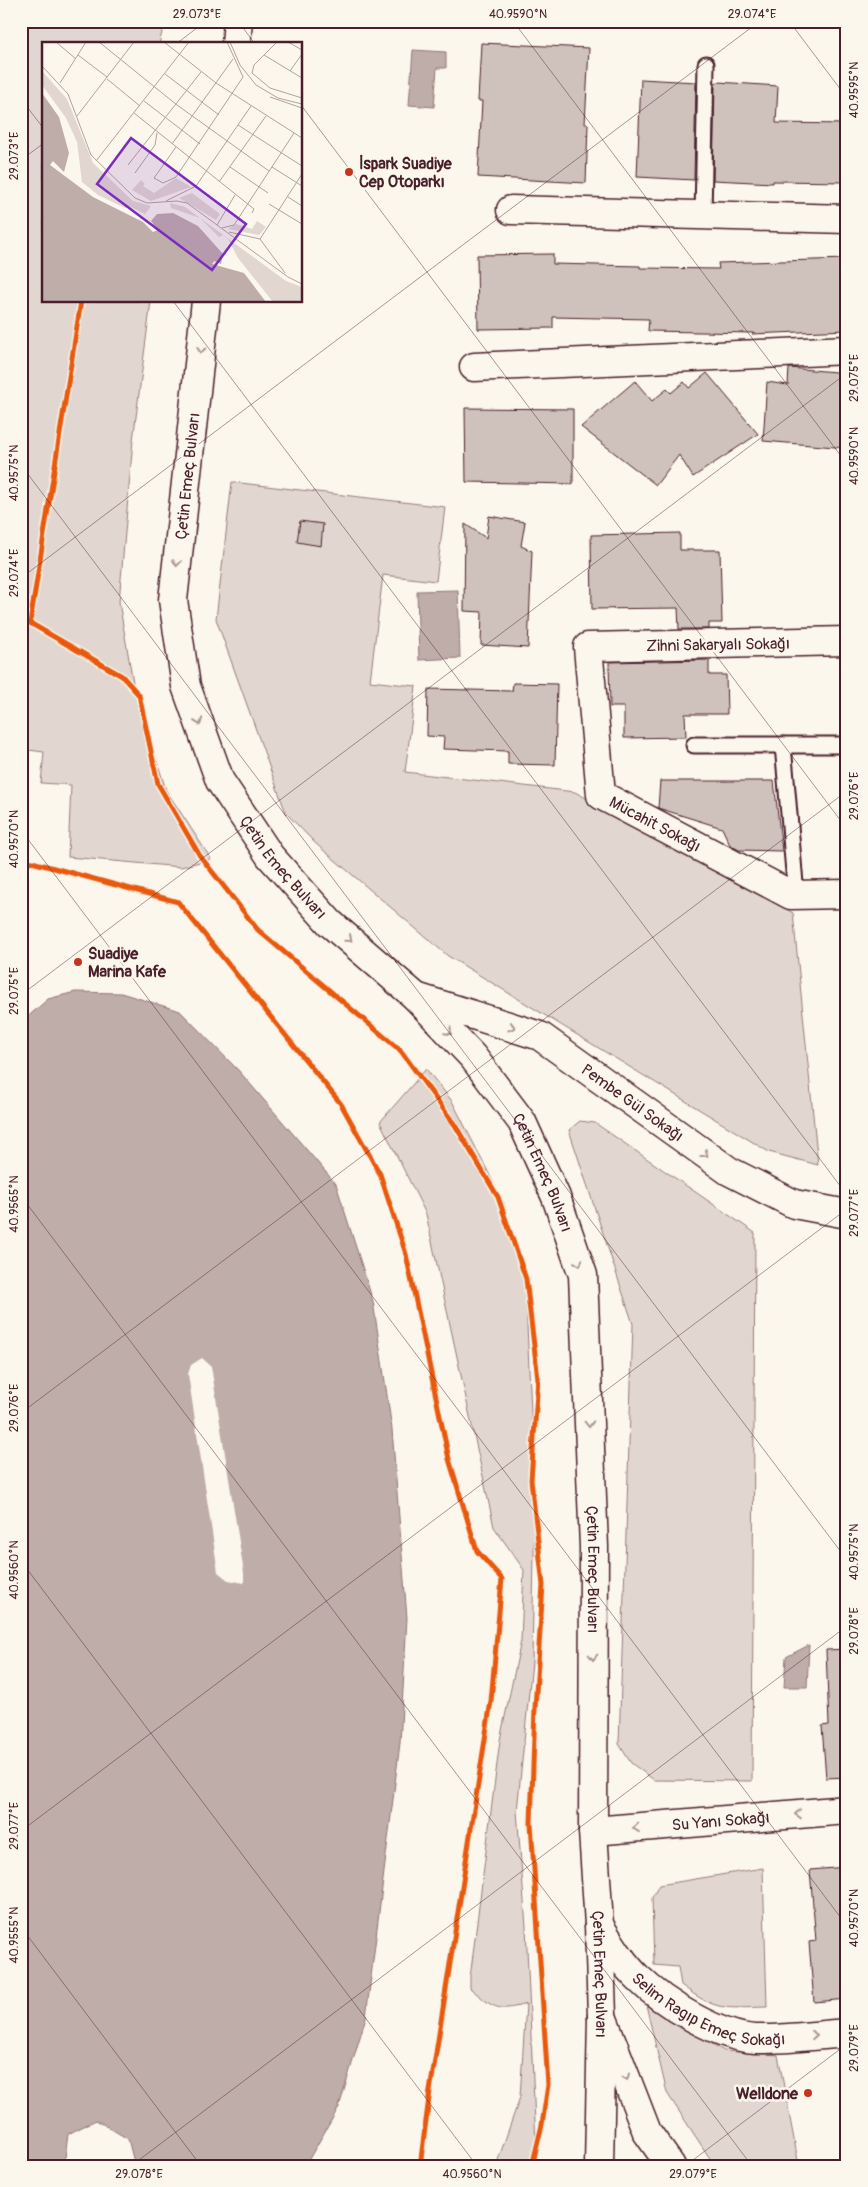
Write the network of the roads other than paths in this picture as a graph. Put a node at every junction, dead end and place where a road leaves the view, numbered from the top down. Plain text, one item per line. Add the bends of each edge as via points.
1 (238, 21) edge
2 (236, 42) edge
3 (706, 64) dead end
4 (510, 210) dead end
5 (703, 216) junction
6 (847, 219) edge
7 (206, 302) edge
8 (847, 350) edge
9 (474, 368) dead end
10 (847, 641) edge
11 (588, 647) joint
12 (847, 745) edge
13 (694, 746) dead end
14 (783, 746) junction
15 (847, 894) edge
16 (796, 895) junction
17 (416, 997) junction
18 (847, 1214) edge
19 (847, 1810) edge
20 (593, 1831) junction
21 (599, 1926) junction
22 (602, 2016) junction
23 (847, 2033) edge
24 (599, 2166) edge
25 (671, 2166) edge

1 - 2 street
3 - 5 lane
4 - 5 street
5 - 6 street
7 -> 17 street, Çetin Emeç Bulvarı via 173,600 186,686 220,781 270,856 330,923
8 - 9 street
10 - 11 street, Zihni Sakaryalı Sokağı
11 - 16 street, Mücahit Sokağı via 601,795
12 - 14 lane
13 - 14 lane
14 - 16 lane
15 - 16 street, Mücahit Sokağı
17 -> 18 street, Pembe Gül Sokağı via 540,1036 729,1171 794,1204
17 -> 20 street, Çetin Emeç Bulvarı via 473,1057 522,1122 556,1197 583,1275 594,1547
19 -> 20 street, Su Yanı Sokağı
20 - 21 street, Çetin Emeç Bulvarı
21 - 22 street, Çetin Emeç Bulvarı
21 -> 23 street, Selim Ragıp Emeç Sokağı via 638,1979 684,2013 720,2031 754,2039
22 - 24 street, Çetin Emeç Bulvarı
22 -> 25 street via 648,2132

